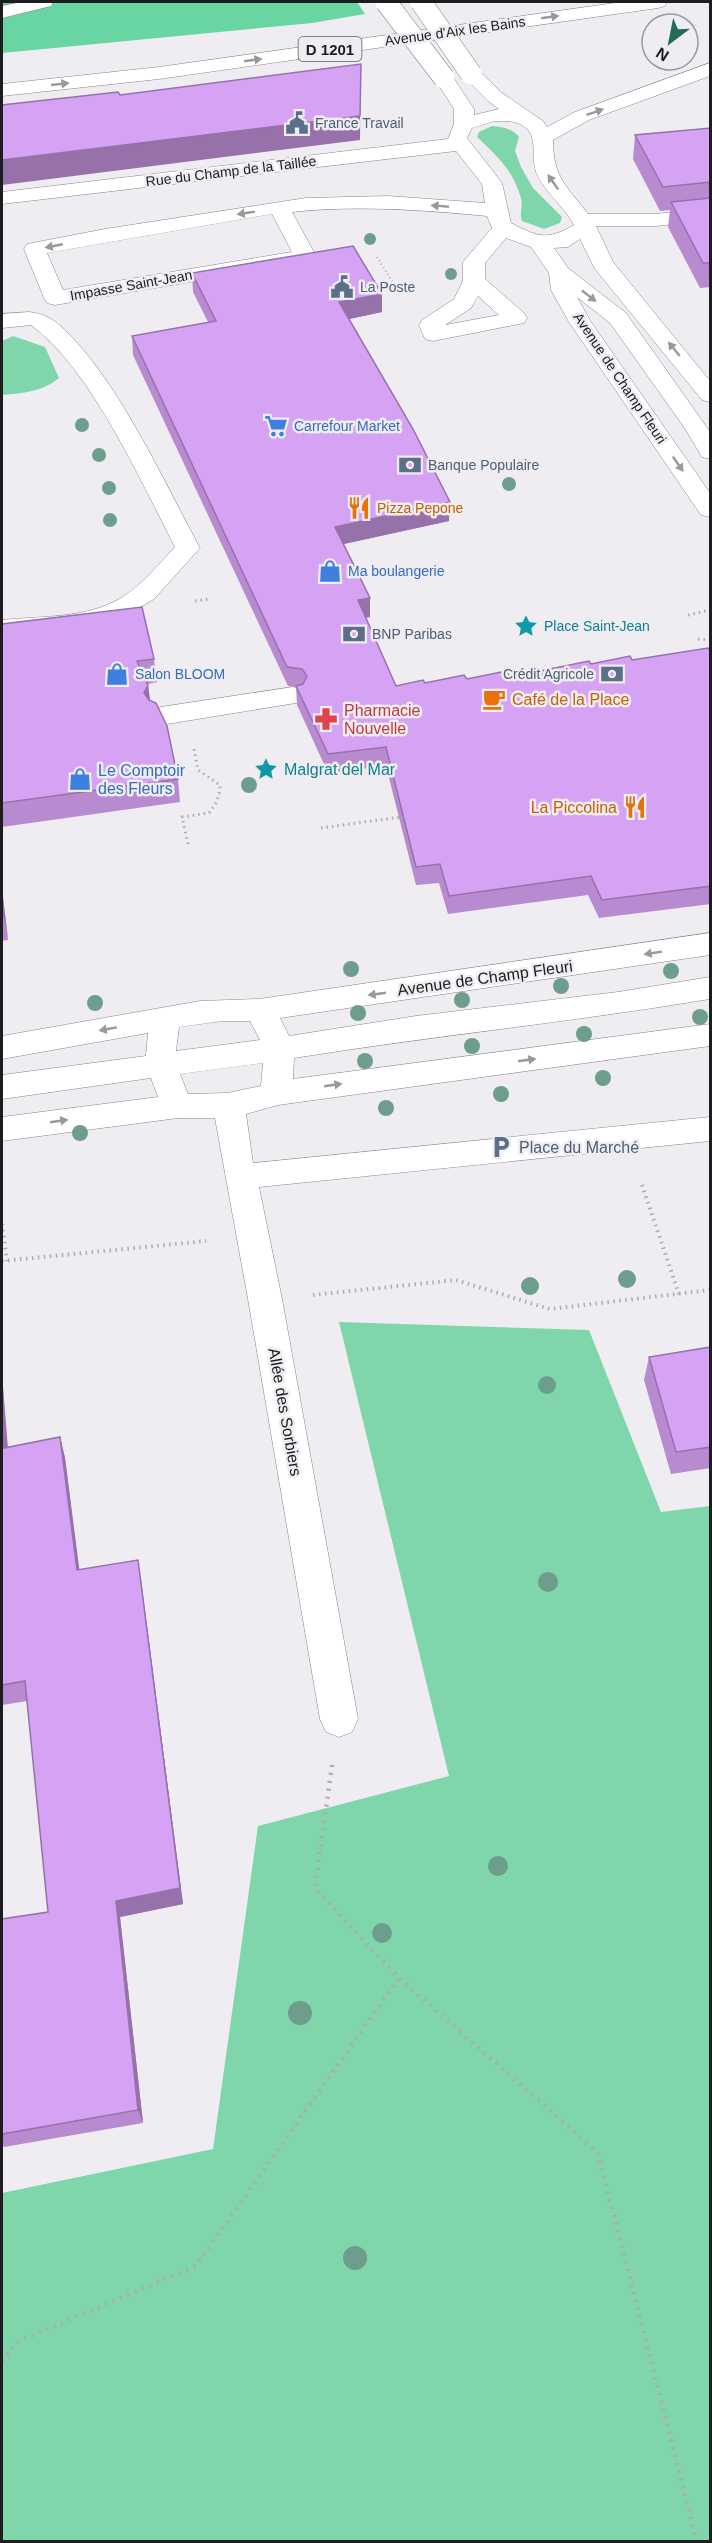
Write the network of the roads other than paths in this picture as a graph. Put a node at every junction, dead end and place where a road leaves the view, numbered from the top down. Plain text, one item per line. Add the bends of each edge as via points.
1 (44, 2) edge
2 (386, 2) edge
3 (421, 2) edge
4 (530, 2) edge
5 (658, 2) edge
6 (2, 12) edge
7 (711, 69) edge
8 (2, 73) edge
9 (2, 90) edge
10 (524, 117) junction
11 (463, 134) junction
12 (543, 138) junction
13 (2, 198) edge
14 (279, 207) junction
15 (711, 214) edge
16 (501, 219) junction
17 (583, 224) junction
18 (539, 242) junction
19 (603, 264) junction
20 (560, 273) junction
21 (474, 281) junction
22 (55, 298) junction
23 (618, 318) junction
24 (38, 320) junction
25 (2, 321) edge
26 (711, 395) edge
27 (711, 452) edge
28 (711, 510) edge
29 (2, 628) edge
30 (293, 696) dead end
31 (161, 716) edge
32 (711, 944) edge
33 (711, 988) edge
34 (259, 1010) junction
35 (166, 1019) junction
36 (711, 1035) edge
37 (2, 1047) edge
38 (278, 1049) junction
39 (160, 1064) junction
40 (2, 1087) edge
41 (276, 1093) junction
42 (178, 1106) junction
43 (230, 1106) junction
44 (711, 1128) edge
45 (2, 1129) edge
46 (240, 1177) junction
47 (339, 1719) road end

1 - 6 street
2 - 11 street, bridge via 464,109
3 - 10 street, bridge via 471,74 495,98
4 - 8 street, Avenue d'Aix les Bains / D 1201 via 151,57
9 -> 5 street, Avenue d'Aix les Bains / D 1201 via 159,73
12 -> 7 street via 571,120 688,81
10 - 11 street, Rue du Champ de la Taillée via 494,115
10 - 12 street via 536,125
11 - 13 street, Rue du Champ de la Taillée
11 - 16 street via 492,183
17 -> 12 street via 548,176 543,161
16 -> 14 street, Impasse Saint-Jean via 347,201
14 -> 22 street, Impasse Saint-Jean via 35,249
14 - 22 street, Impasse Saint-Jean via 305,256
15 - 17 street
16 - 18 street, Impasse Saint-Jean via 519,236
16 - 21 street via 474,262
17 - 18 street via 560,242
17 - 19 street
18 - 20 street, Avenue de Champ Fleuri
19 - 23 street
26 -> 19 street
20 -> 23 street
20 -> 28 street, Avenue de Champ Fleuri via 562,290 580,322
21 - 21 street via 463,303 430,325 433,334 516,318
22 - 24 street
23 - 27 street
24 - 25 street
24 - 29 street via 59,335 91,375 188,548 128,605 97,616
30 - 31 street
32 -> 34 street, Avenue de Champ Fleuri
33 - 38 street
34 - 35 street, Avenue de Champ Fleuri via 232,1008
34 - 38 street via 272,1028
35 -> 37 street, Avenue de Champ Fleuri
35 - 39 street via 159,1046
41 -> 36 street
38 - 39 street
38 - 41 street
39 - 40 street
39 - 42 street
41 - 43 street
42 - 43 street
45 -> 42 street
43 - 46 street, Allée des Sorbiers
44 - 46 street
46 - 47 street, Allée des Sorbiers

